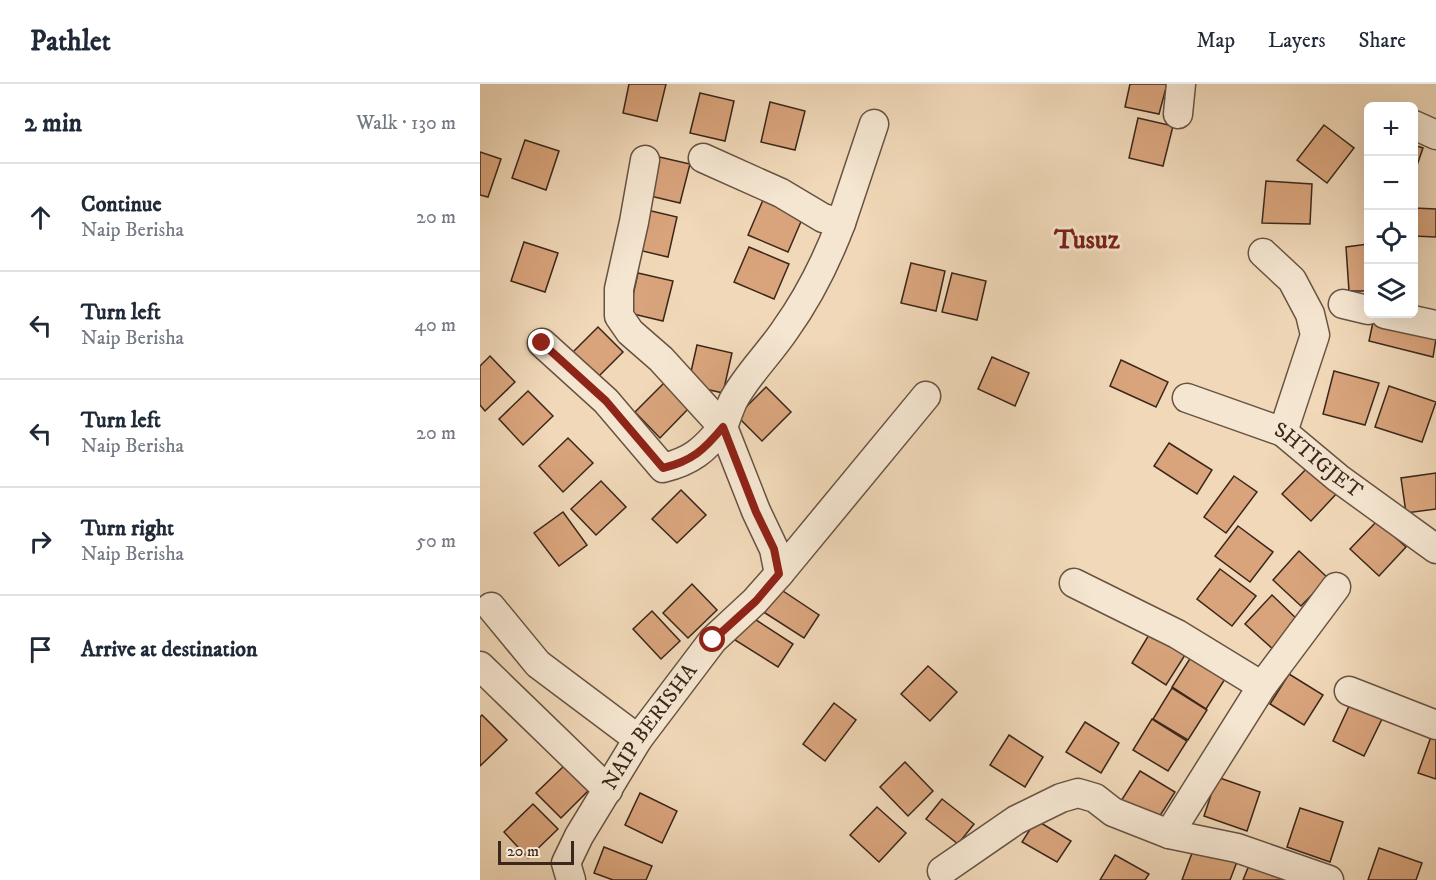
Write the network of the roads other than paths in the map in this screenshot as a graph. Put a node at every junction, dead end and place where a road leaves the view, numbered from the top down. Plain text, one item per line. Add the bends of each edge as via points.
1 (1181, 84) edge
2 (1178, 114) dead end
3 (874, 124) dead end
4 (703, 158) dead end
5 (645, 160) dead end
6 (841, 223) junction
7 (1263, 253) dead end
8 (1404, 318) edge
9 (1436, 325) edge
10 (542, 343) dead end
11 (926, 396) dead end
12 (1187, 398) dead end
13 (723, 427) junction
14 (1283, 432) junction
15 (1436, 549) edge
16 (779, 574) junction
17 (1074, 583) dead end
18 (1336, 587) dead end
19 (492, 607) dead end
20 (480, 666) edge
21 (1262, 686) junction
22 (1349, 691) dead end
23 (1436, 725) edge
24 (638, 739) junction
25 (608, 790) junction
26 (1169, 834) junction
27 (942, 871) dead end
28 (571, 880) edge
29 (1329, 880) edge

1 - 2 street
3 - 6 street
4 - 6 street via 781,193 823,218
5 - 13 street via 619,289 619,316
6 - 13 street via 832,247 787,327 739,392
7 - 14 street via 1292,280 1310,314 1315,334
8 - 9 street
10 - 13 street via 606,401 663,468 705,449
11 - 16 street, NAIP BERISHA
12 - 14 street, SHTIGJET
13 - 16 street via 774,549
14 - 15 street, SHTIGJET via 1338,478
16 - 24 street, NAIP BERISHA via 713,640
17 - 21 street via 1177,634
18 - 21 street
19 - 24 street via 538,664
20 - 25 street
21 - 26 street
22 - 23 street
24 - 25 street, NAIP BERISHA
25 - 28 street, NAIP BERISHA via 566,864
26 - 27 street via 1078,793 1016,820
26 - 29 street via 1237,848

